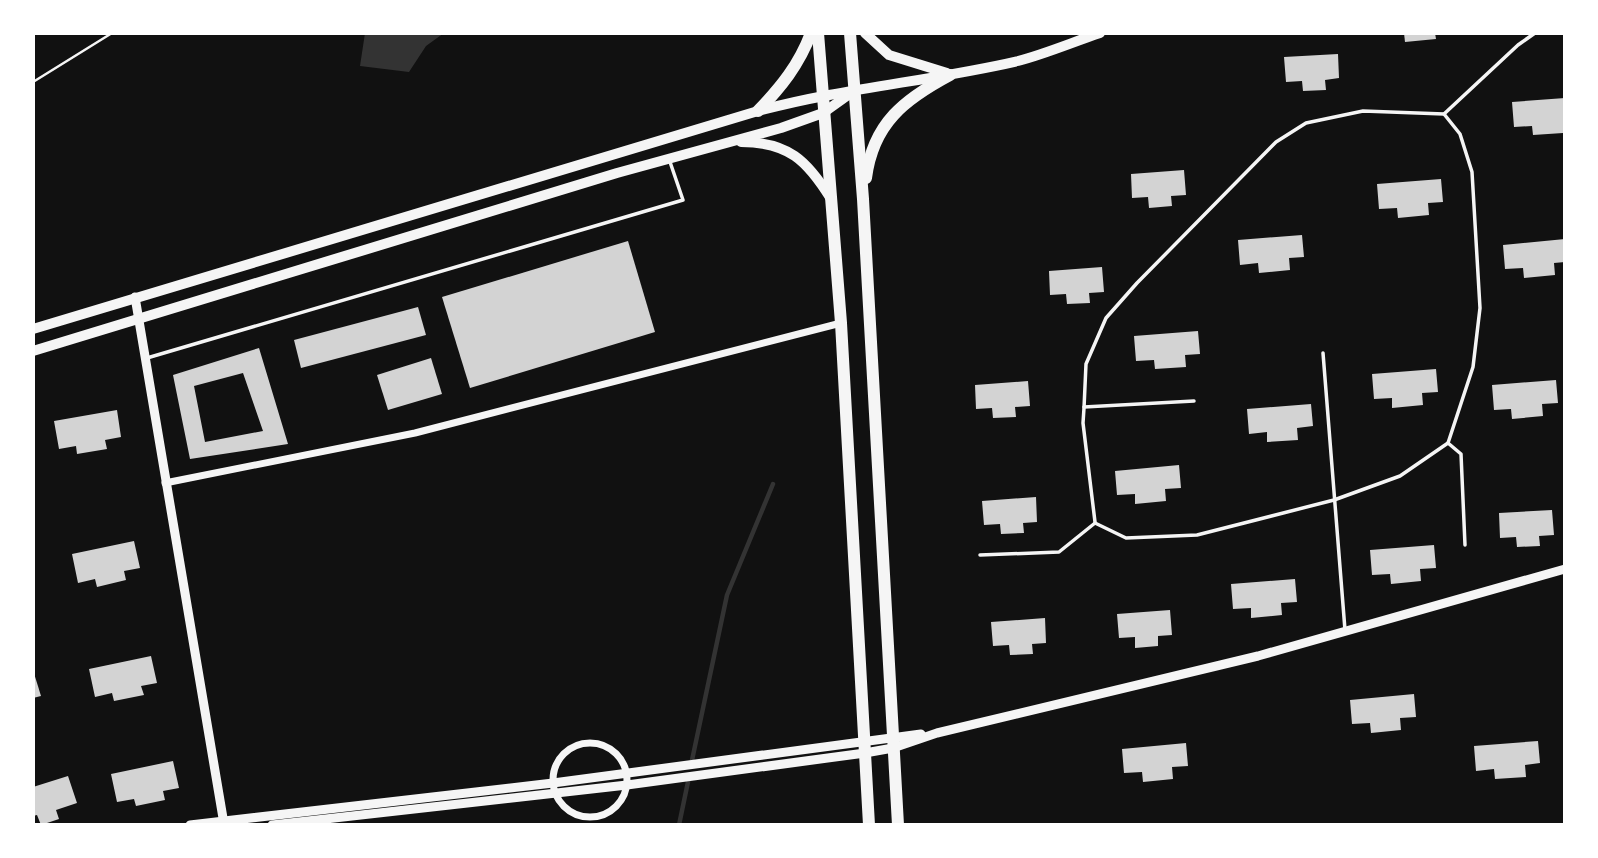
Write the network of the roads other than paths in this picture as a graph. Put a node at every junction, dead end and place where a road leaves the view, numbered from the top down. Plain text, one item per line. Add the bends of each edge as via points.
1 (811, 33) edge
2 (818, 33) edge
3 (850, 33) edge
4 (865, 33) edge
5 (1100, 33) edge
6 (1535, 33) edge
7 (950, 75) junction
8 (854, 91) junction
9 (821, 96) junction
10 (758, 111) junction
11 (823, 113) junction
12 (1444, 114) junction
13 (726, 142) junction
14 (669, 158) junction
15 (863, 199) junction
16 (832, 200) junction
17 (135, 297) junction
18 (139, 318) junction
19 (841, 323) junction
20 (33, 329) edge
21 (33, 351) edge
22 (1323, 353) dead end
23 (145, 358) junction
24 (1194, 401) dead end
25 (1084, 408) junction
26 (1448, 443) junction
27 (165, 483) junction
28 (1334, 500) junction
29 (1095, 523) junction
30 (1465, 545) dead end
31 (980, 555) dead end
32 (1565, 569) edge
33 (1345, 632) junction
34 (893, 743) junction
35 (864, 747) junction
36 (626, 773) junction
37 (627, 785) junction
38 (554, 788) junction
39 (224, 823) edge
40 (190, 825) edge
41 (272, 825) edge
42 (869, 825) edge
43 (898, 825) edge

1 - 10 highway via 796,67
2 - 9 highway
3 - 8 highway
4 - 7 main road via 888,55
5 - 7 main road via 1020,60
6 - 12 lane
7 - 8 main road
7 - 15 highway via 913,96 890,118 872,151
8 - 9 main road
8 - 11 main road
8 - 15 highway
9 - 10 main road
9 - 11 highway
10 - 17 main road
11 - 13 main road
11 - 16 highway
12 - 25 lane via 1363,111 1306,123 1276,142 1106,318 1086,363
12 - 26 lane via 1460,134 1472,172 1480,308 1473,367
13 - 14 main road
13 - 16 main road via 757,142 786,150 811,170
14 - 18 main road
14 - 23 lane via 683,200
15 - 34 highway
16 - 19 highway
17 - 18 street
17 - 20 main road
18 - 21 main road
18 - 23 street
19 - 27 street via 415,433
19 - 35 highway
22 - 28 lane
23 - 27 street
24 - 25 lane
25 - 29 lane
26 - 28 lane via 1400,476
26 - 30 lane via 1461,454
27 - 39 street
28 - 29 lane via 1197,535 1126,538
28 - 33 lane
29 - 31 lane via 1059,552
32 - 33 street
33 - 34 street
34 - 35 street
34 - 43 highway
35 - 36 street
35 - 37 street
35 - 42 highway
36 - 37 street
36 - 38 street
36 - 38 street via 608,747 584,743 572,747 556,764
37 - 38 street
37 - 38 street via 613,810 589,818 566,809
38 - 39 street
38 - 41 street
39 - 40 street

